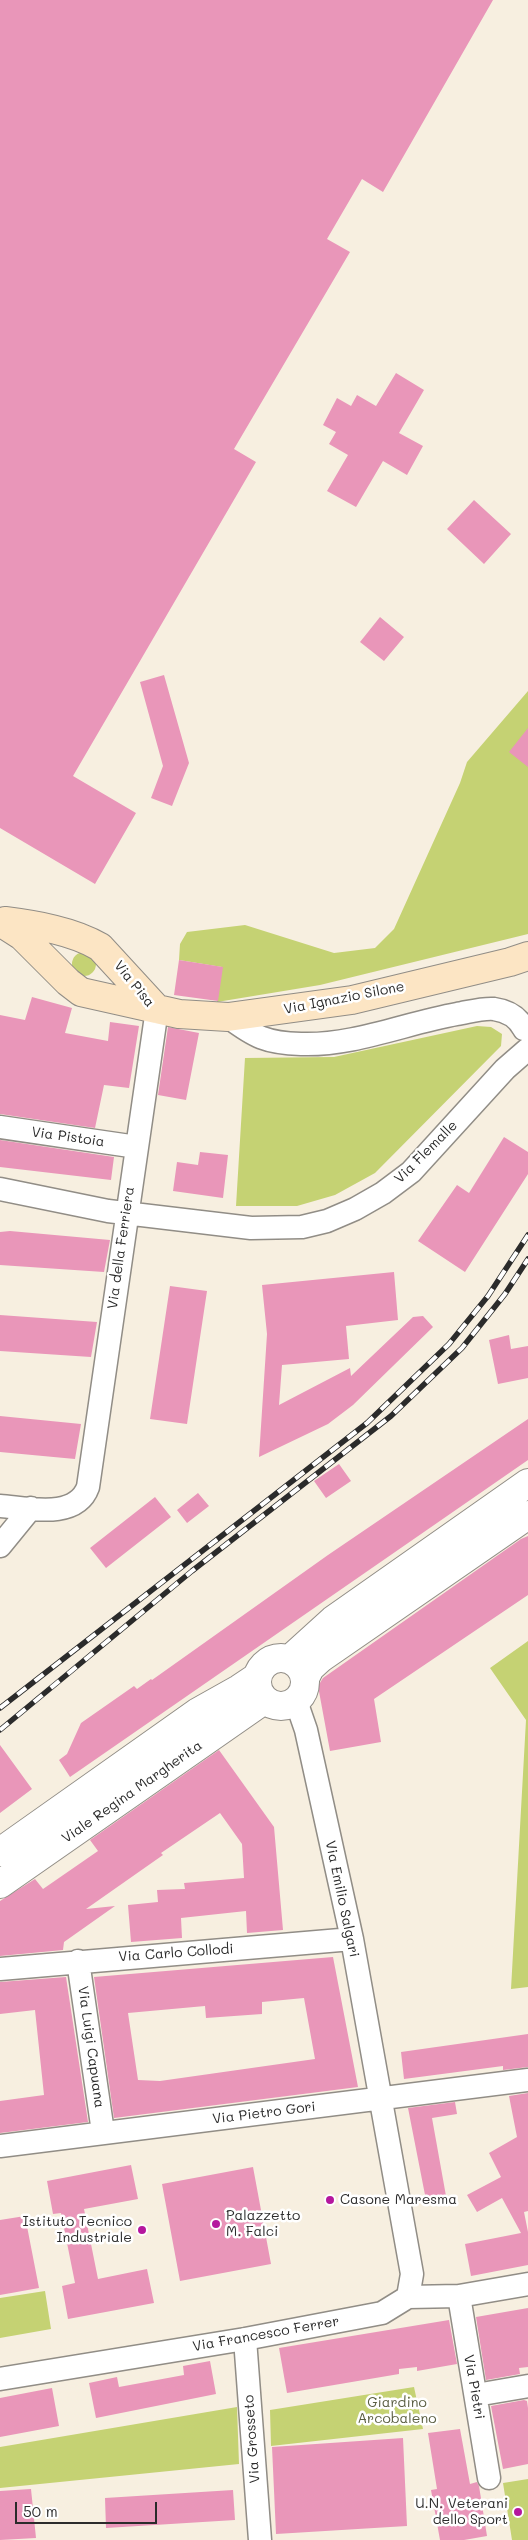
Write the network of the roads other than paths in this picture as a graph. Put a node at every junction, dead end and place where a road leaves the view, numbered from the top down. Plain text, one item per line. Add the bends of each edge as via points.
1 (0, 921) edge
2 (77, 937) junction
3 (528, 956) edge
4 (56, 969) junction
5 (528, 1007) edge
6 (156, 1009) junction
7 (228, 1017) junction
8 (526, 1039) edge
9 (0, 1127) edge
10 (137, 1147) junction
11 (0, 1190) edge
12 (126, 1212) junction
13 (528, 1483) edge
14 (0, 1506) edge
15 (31, 1508) junction
16 (528, 1515) edge
17 (0, 1546) edge
18 (297, 1679) junction
19 (260, 1688) junction
20 (0, 1852) edge
21 (0, 1884) edge
22 (352, 1939) junction
23 (78, 1961) junction
24 (0, 1969) edge
25 (528, 2080) edge
26 (380, 2099) junction
27 (103, 2132) junction
28 (0, 2146) edge
29 (528, 2284) edge
30 (459, 2296) junction
31 (408, 2297) junction
32 (245, 2339) junction
33 (0, 2379) edge
34 (528, 2386) edge
35 (476, 2395) junction
36 (489, 2478) dead end
37 (260, 2540) edge

1 - 2 main road, Via Pisa
1 - 4 main road, Via Pisa via 22,936
2 - 4 main road via 62,950
2 - 6 main road, Via Pisa via 90,941 110,955
3 - 7 main road, Via Ignazio Silone via 352,1000
4 - 6 main road, Via Pisa via 81,992
5 - 8 street
6 - 7 main road, Via Ignazio Silone
6 - 10 street, Via della Ferriera
7 - 8 street via 253,1036 302,1044 336,1042 487,1009 513,1015 520,1020
8 - 12 street, Via Flemalle via 505,1069 411,1172 355,1209 302,1227 252,1228
9 - 10 street, Via Pistoia
10 - 12 street, Via della Ferriera
11 - 12 street, Via Flemalle
12 - 15 street, Via della Ferriera via 88,1486 78,1503 61,1508
13 - 18 street via 333,1620
14 - 15 street
15 - 17 street
16 - 18 street via 321,1658
18 - 19 street via 280,1706
18 - 19 street, Viale Regina Margherita via 273,1658 260,1669
18 - 22 street, Via Emilio Salgari
19 - 20 street, Viale Regina Margherita via 239,1689 198,1712
19 - 21 street, Viale Regina Margherita
22 - 23 street, Via Carlo Collodi
22 - 26 street, Via Emilio Salgari
23 - 24 street, Via Carlo Collodi
23 - 27 street, Via Luigi Capuana
25 - 26 street, Via Pietro Gori
26 - 27 street, Via Pietro Gori
26 - 31 street, Via Emilio Salgari via 412,2274
27 - 28 street, Via Pietro Gori
29 - 30 street
30 - 31 street
30 - 35 street, Via Pietri
31 - 32 street, Via Francesco Ferrer via 382,2313
32 - 33 street, Via Francesco Ferrer
32 - 37 street, Via Grosseto
34 - 35 street
35 - 36 street, Via Pietri

